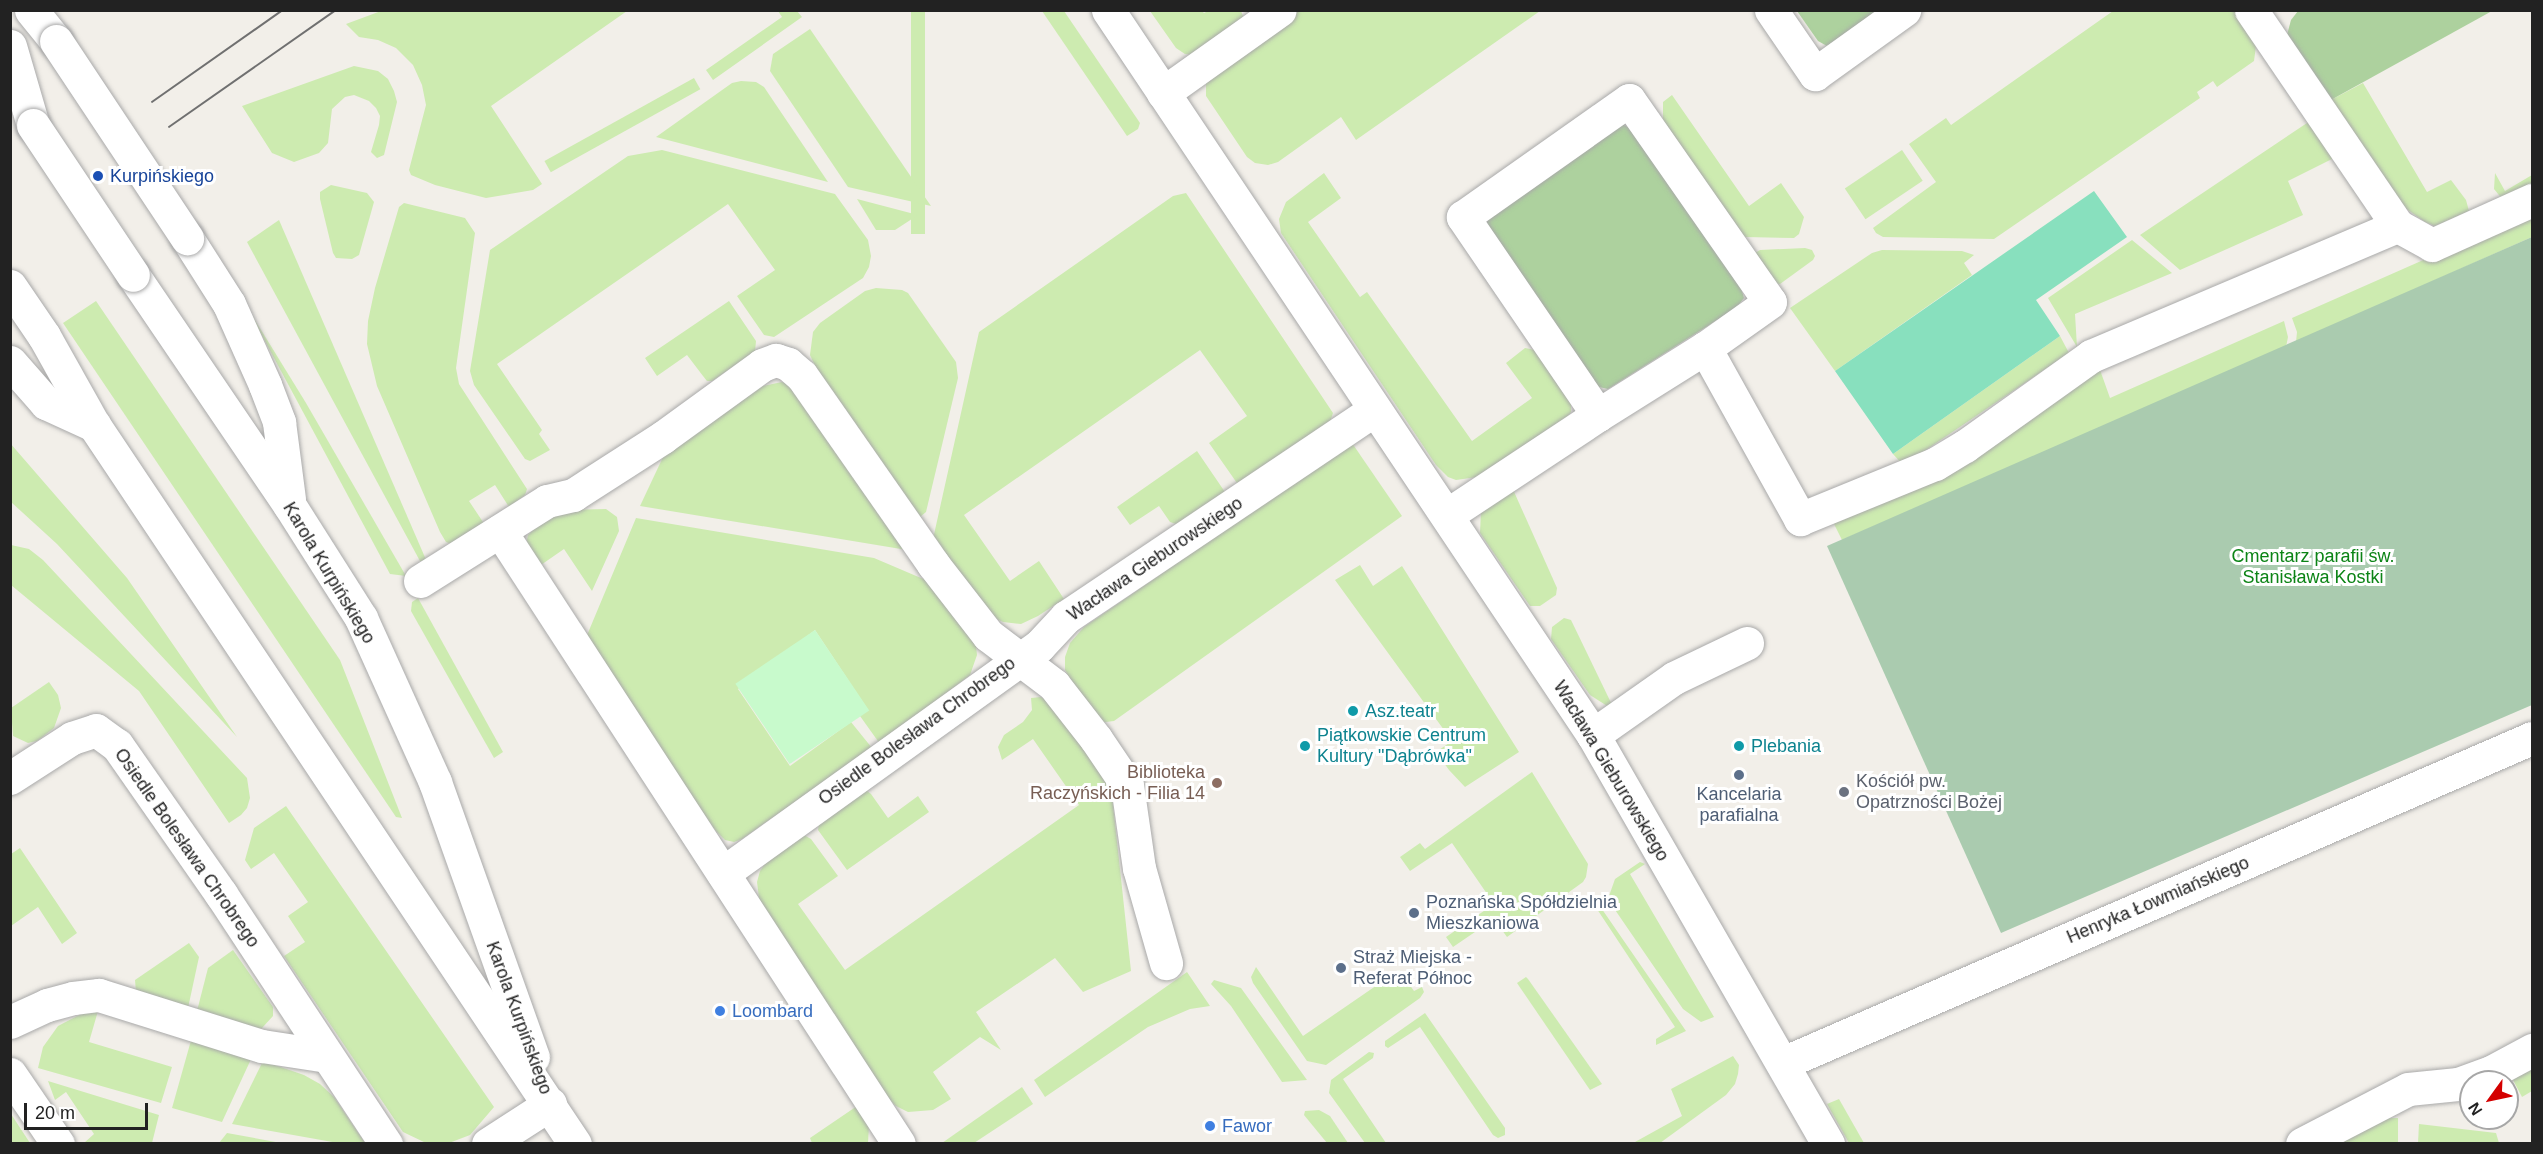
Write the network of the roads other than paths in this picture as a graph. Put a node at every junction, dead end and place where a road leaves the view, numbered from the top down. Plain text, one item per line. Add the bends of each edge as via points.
1 (31, 10) edge
2 (1108, 10) edge
3 (1280, 10) edge
4 (1771, 10) edge
5 (1904, 10) edge
6 (2263, 15) edge
7 (13, 68) edge
8 (1163, 93) junction
9 (2532, 200) edge
10 (2398, 226) junction
11 (10, 286) edge
12 (1705, 348) junction
13 (10, 362) edge
14 (1374, 410) junction
15 (1598, 415) junction
16 (94, 425) junction
17 (290, 506) junction
18 (1447, 515) junction
19 (500, 531) junction
20 (420, 581) dead end
21 (1747, 643) dead end
22 (1021, 658) junction
23 (1593, 735) junction
24 (2532, 738) edge
25 (10, 778) edge
26 (723, 873) junction
27 (1166, 963) dead end
28 (10, 1022) edge
29 (2532, 1050) edge
30 (327, 1056) junction
31 (1783, 1063) junction
32 (10, 1074) edge
33 (550, 1104) junction
34 (58, 1143) edge
35 (386, 1143) edge
36 (488, 1143) edge
37 (575, 1143) edge
38 (899, 1143) edge
39 (1828, 1143) edge
40 (2302, 1143) edge

1 - 17 street, bridge via 56,41 229,304 275,413
2 - 8 street, Wacława Gieburowskiego
3 - 8 street
4 - 5 street via 1815,74
6 - 10 street
7 - 17 street, Karola Kurpińskiego, bridge via 33,125
8 - 14 street, Wacława Gieburowskiego
9 - 10 street via 2432,245
10 - 12 street via 2091,356 1935,464 1800,519
11 - 16 street, Karola Kurpińskiego via 44,336
12 - 15 street
12 - 15 street via 1770,302 1629,100 1463,217
13 - 16 street via 46,404
14 - 18 street, Wacława Gieburowskiego
14 - 22 street, Wacława Gieburowskiego via 1066,617 1039,646
15 - 18 street
16 - 33 street, Karola Kurpińskiego
17 - 33 street, Karola Kurpińskiego via 361,618 410,723 435,782
18 - 23 street, Wacława Gieburowskiego
19 - 20 street
19 - 22 street, Osiedle Bolesława Chrobrego via 547,501 573,495 663,437 762,365 777,360 802,376 933,564 988,635
19 - 26 street
21 - 23 street via 1674,678
22 - 26 street, Osiedle Bolesława Chrobrego
22 - 27 street via 1054,685 1127,786 1139,868
23 - 31 street, Wacława Gieburowskiego
24 - 31 street, Henryka Łowmiańskiego
25 - 30 street, Osiedle Bolesława Chrobrego via 72,738 96,730 117,745
26 - 38 street
28 - 30 street via 47,1005 99,995 262,1046
29 - 40 street via 2458,1084 2408,1089
30 - 35 street, Osiedle Bolesława Chrobrego
31 - 39 street, Wacława Gieburowskiego
32 - 34 street
33 - 36 street
33 - 37 street, Karola Kurpińskiego

